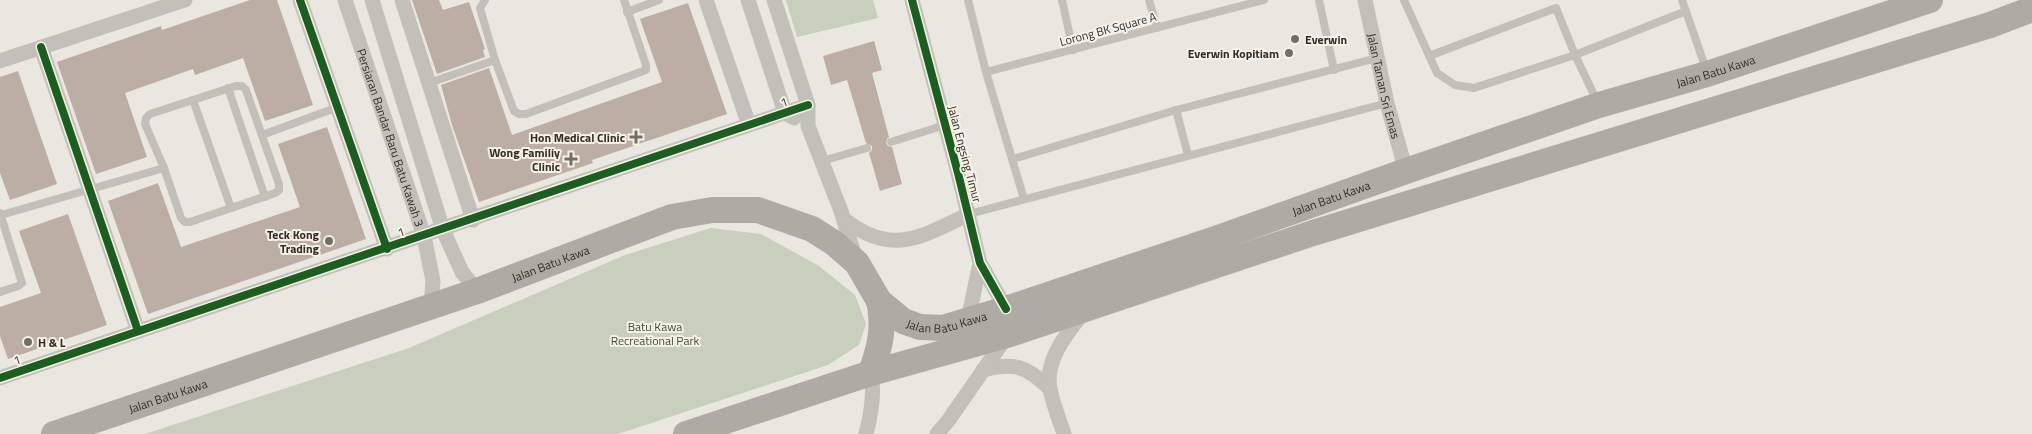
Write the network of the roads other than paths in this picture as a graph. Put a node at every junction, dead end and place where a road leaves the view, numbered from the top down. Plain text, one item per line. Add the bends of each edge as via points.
1 (184, 0) edge
2 (300, 0) edge
3 (345, 0) edge
4 (372, 0) edge
5 (402, 0) edge
6 (485, 0) edge
7 (624, 0) edge
8 (659, 0) edge
9 (706, 0) edge
10 (748, 0) edge
11 (774, 0) edge
12 (912, 0) edge
13 (968, 0) edge
14 (1062, 0) edge
15 (1149, 0) edge
16 (1264, 0) edge
17 (1319, 0) edge
18 (1364, 0) edge
19 (1404, 0) edge
20 (1552, 0) edge
21 (1682, 0) edge
22 (1930, 0) edge
23 (1241, 2) edge
24 (1556, 8) junction
25 (2032, 10) edge
26 (1686, 11) junction
27 (627, 12) junction
28 (1990, 24) junction
29 (2032, 24) edge
30 (1157, 28) junction
31 (41, 47) junction
32 (1073, 50) junction
33 (1575, 55) junction
34 (1429, 56) junction
35 (1377, 58) junction
36 (495, 60) junction
37 (0, 61) edge
38 (1334, 70) junction
39 (986, 72) junction
40 (1707, 74) junction
41 (429, 83) junction
42 (228, 88) junction
43 (193, 100) junction
44 (1387, 103) junction
45 (808, 105) junction
46 (1599, 105) junction
47 (338, 107) junction
48 (1176, 110) junction
49 (786, 113) junction
50 (749, 125) junction
51 (945, 125) junction
52 (808, 126) junction
53 (262, 135) junction
54 (891, 142) dead end
55 (867, 148) dead end
56 (1188, 155) junction
57 (1013, 159) junction
58 (822, 162) junction
59 (164, 168) junction
60 (1406, 171) junction
61 (90, 189) junction
62 (265, 197) junction
63 (1024, 199) junction
64 (231, 208) junction
65 (0, 214) edge
66 (969, 214) junction
67 (844, 219) junction
68 (473, 220) junction
69 (442, 230) junction
70 (424, 236) junction
71 (387, 249) junction
72 (857, 263) junction
73 (980, 263) junction
74 (477, 291) junction
75 (0, 292) edge
76 (879, 301) junction
77 (431, 306) junction
78 (1088, 308) junction
79 (968, 320) junction
80 (1007, 322) junction
81 (138, 331) junction
82 (983, 370) junction
83 (871, 373) junction
84 (0, 378) edge
85 (1049, 388) junction
86 (54, 434) edge
87 (686, 434) edge
88 (866, 434) edge
89 (936, 434) edge
90 (1064, 434) edge

1 - 31 street
2 - 47 street
3 - 70 street, Persiaran Bandar Baru Batu Kawah 3
4 - 69 street, Persiaran Bandar Baru Batu Kawah 3
5 - 41 street
6 - 36 lane via 480,8
7 - 27 lane
8 - 27 lane
9 - 50 street
10 - 49 street
11 - 45 street
12 - 51 street, Jalan Engsing Timur
13 - 39 lane
14 - 32 lane
15 - 30 lane
16 - 23 lane, Lorong BK Square A
17 - 38 lane
18 - 35 street, Jalan Taman Sri Emas
19 - 34 lane
20 - 24 lane
21 - 26 lane
22 - 40 highway, Jalan Batu Kawa
23 - 30 lane, Lorong BK Square A
24 - 33 lane
24 - 34 lane
25 - 28 highway, Jalan Batu Kawa
26 - 33 lane
26 - 40 lane
27 - 36 lane via 646,65 643,73 519,114 514,111
28 - 29 highway
28 - 78 highway, Jalan Batu Kawa via 1322,230
30 - 32 lane, Lorong BK Square A
31 - 37 street
31 - 61 street
32 - 39 lane, Lorong BK Square A
33 - 34 lane via 1474,88 1455,85 1437,72
33 - 46 lane
35 - 38 lane
35 - 44 street, Jalan Taman Sri Emas
36 - 41 lane
38 - 48 lane
39 - 57 lane
40 - 46 highway, Jalan Batu Kawa
41 - 68 street
42 - 43 lane
42 - 53 lane via 242,86 246,90
42 - 62 lane
43 - 59 lane via 146,118 145,124
43 - 64 lane
44 - 56 lane
44 - 60 street, Jalan Taman Sri Emas
45 - 49 street, 1
45 - 52 street
46 - 60 highway, Jalan Batu Kawa
47 - 53 lane
47 - 71 street
48 - 56 lane
48 - 57 lane
49 - 50 street, 1
49 - 52 street
50 - 68 street, 1
51 - 54 lane
51 - 66 street, Jalan Engsing Timur
52 - 58 street
53 - 62 lane via 279,184 279,190
55 - 58 lane
56 - 63 lane
57 - 63 lane
58 - 67 street
59 - 61 lane
59 - 64 lane via 185,222
60 - 80 highway, Jalan Batu Kawa via 1227,234
61 - 65 lane
61 - 81 street
62 - 64 lane
63 - 66 lane
65 - 75 lane via 22,283
66 - 67 street via 912,239 892,241 873,238
66 - 73 street, Jalan Engsing Timur
67 - 72 street
68 - 69 street, 1
69 - 70 street, 1
69 - 74 street, Persiaran Bandar Baru Batu Kawah 3 via 462,272
70 - 71 street, 1
70 - 77 street, Persiaran Bandar Baru Batu Kawah 3 via 433,281
71 - 81 street, 1
72 - 74 highway, Jalan Batu Kawa via 834,243 791,220 758,210 712,210 672,217
72 - 76 highway, Jalan Batu Kawa
73 - 79 street, Jalan Engsing Timur
73 - 80 street, Jalan Engsing Timur
74 - 77 highway, Jalan Batu Kawa
76 - 79 highway, Jalan Batu Kawa via 903,321 920,327 944,328
76 - 83 highway via 883,318 882,338
77 - 86 highway, Jalan Batu Kawa
78 - 80 highway, Jalan Batu Kawa
78 - 85 street via 1063,338 1052,363
79 - 80 highway, Jalan Batu Kawa
80 - 82 street
80 - 83 highway, Jalan Batu Kawa
81 - 84 street, 1
82 - 85 street via 1012,366 1033,372
82 - 89 street
83 - 87 highway, Jalan Batu Kawa
83 - 88 street via 871,416
85 - 90 street

